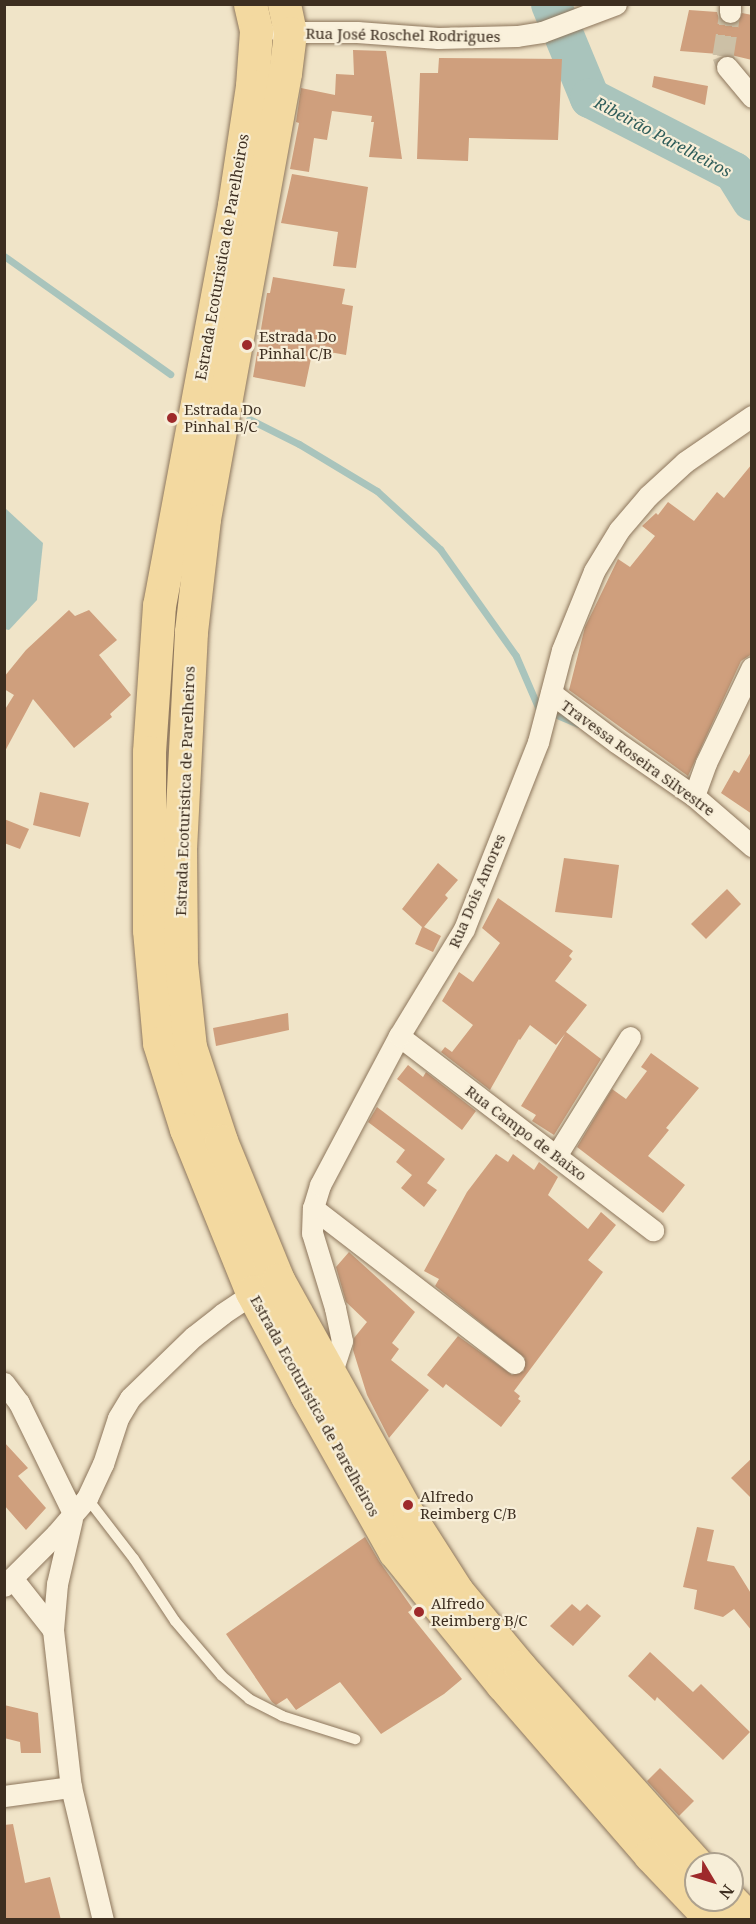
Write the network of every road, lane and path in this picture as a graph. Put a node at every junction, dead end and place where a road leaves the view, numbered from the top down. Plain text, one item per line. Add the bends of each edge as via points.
1 (609, 8) edge
2 (253, 18) edge
3 (287, 19) edge
4 (727, 67) tunnel mouth
5 (752, 97) edge
6 (752, 416) edge
7 (752, 667) edge
8 (551, 693) junction
9 (694, 796) junction
10 (752, 846) edge
11 (399, 1036) junction
12 (630, 1037) dead end
13 (556, 1156) junction
14 (313, 1208) junction
15 (653, 1230) dead end
16 (265, 1286) junction
17 (514, 1363) dead end
18 (4, 1383) edge
19 (319, 1387) junction
20 (80, 1506) junction
21 (8, 1582) edge
22 (53, 1630) junction
23 (355, 1739) dead end
24 (71, 1787) junction
25 (4, 1796) edge
26 (686, 1852) edge
27 (103, 1920) edge
28 (712, 1920) edge

1 - 3 street, Rua José Roschel Rodrigues via 517,36 485,37
2 - 3 street, Rua José Roschel Rodrigues
2 - 16 main road, Estrada Ecoturistica de Parelheiros via 252,86 234,205 159,605 149,752 149,930 159,1042 186,1129
3 - 16 main road, Estrada Ecoturistica de Parelheiros via 285,73 204,519 191,632 180,847 181,963 190,1047
4 - 5 street
6 - 8 street, Rua Dois Amores via 668,477 620,530 594,571 576,610
7 - 9 street
8 - 9 street, Travessa Roseira Silvestre
8 - 11 street, Rua Dois Amores via 538,742 464,929
9 - 10 street, Travessa Roseira Silvestre
11 - 13 street, Rua Campo de Baixo
11 - 14 street, Rua Dois Amores via 320,1185
12 - 13 street
13 - 15 street, Rua Campo de Baixo
14 - 17 street
14 - 19 street, Rua Dois Amores via 313,1239 342,1341
16 - 19 main road, Estrada Ecoturistica de Parelheiros
16 - 20 street via 193,1337 130,1398 118,1418 103,1464
18 - 20 street
19 - 26 main road, Estrada Ecoturistica de Parelheiros via 383,1473 457,1591
19 - 28 main road, Estrada Ecoturistica de Parelheiros via 396,1552 432,1601 643,1846
20 - 21 street
20 - 22 street via 57,1584
20 - 23 lane via 134,1559 175,1621 222,1676 249,1699 282,1716
21 - 22 street
22 - 24 street
24 - 25 street
24 - 27 street

